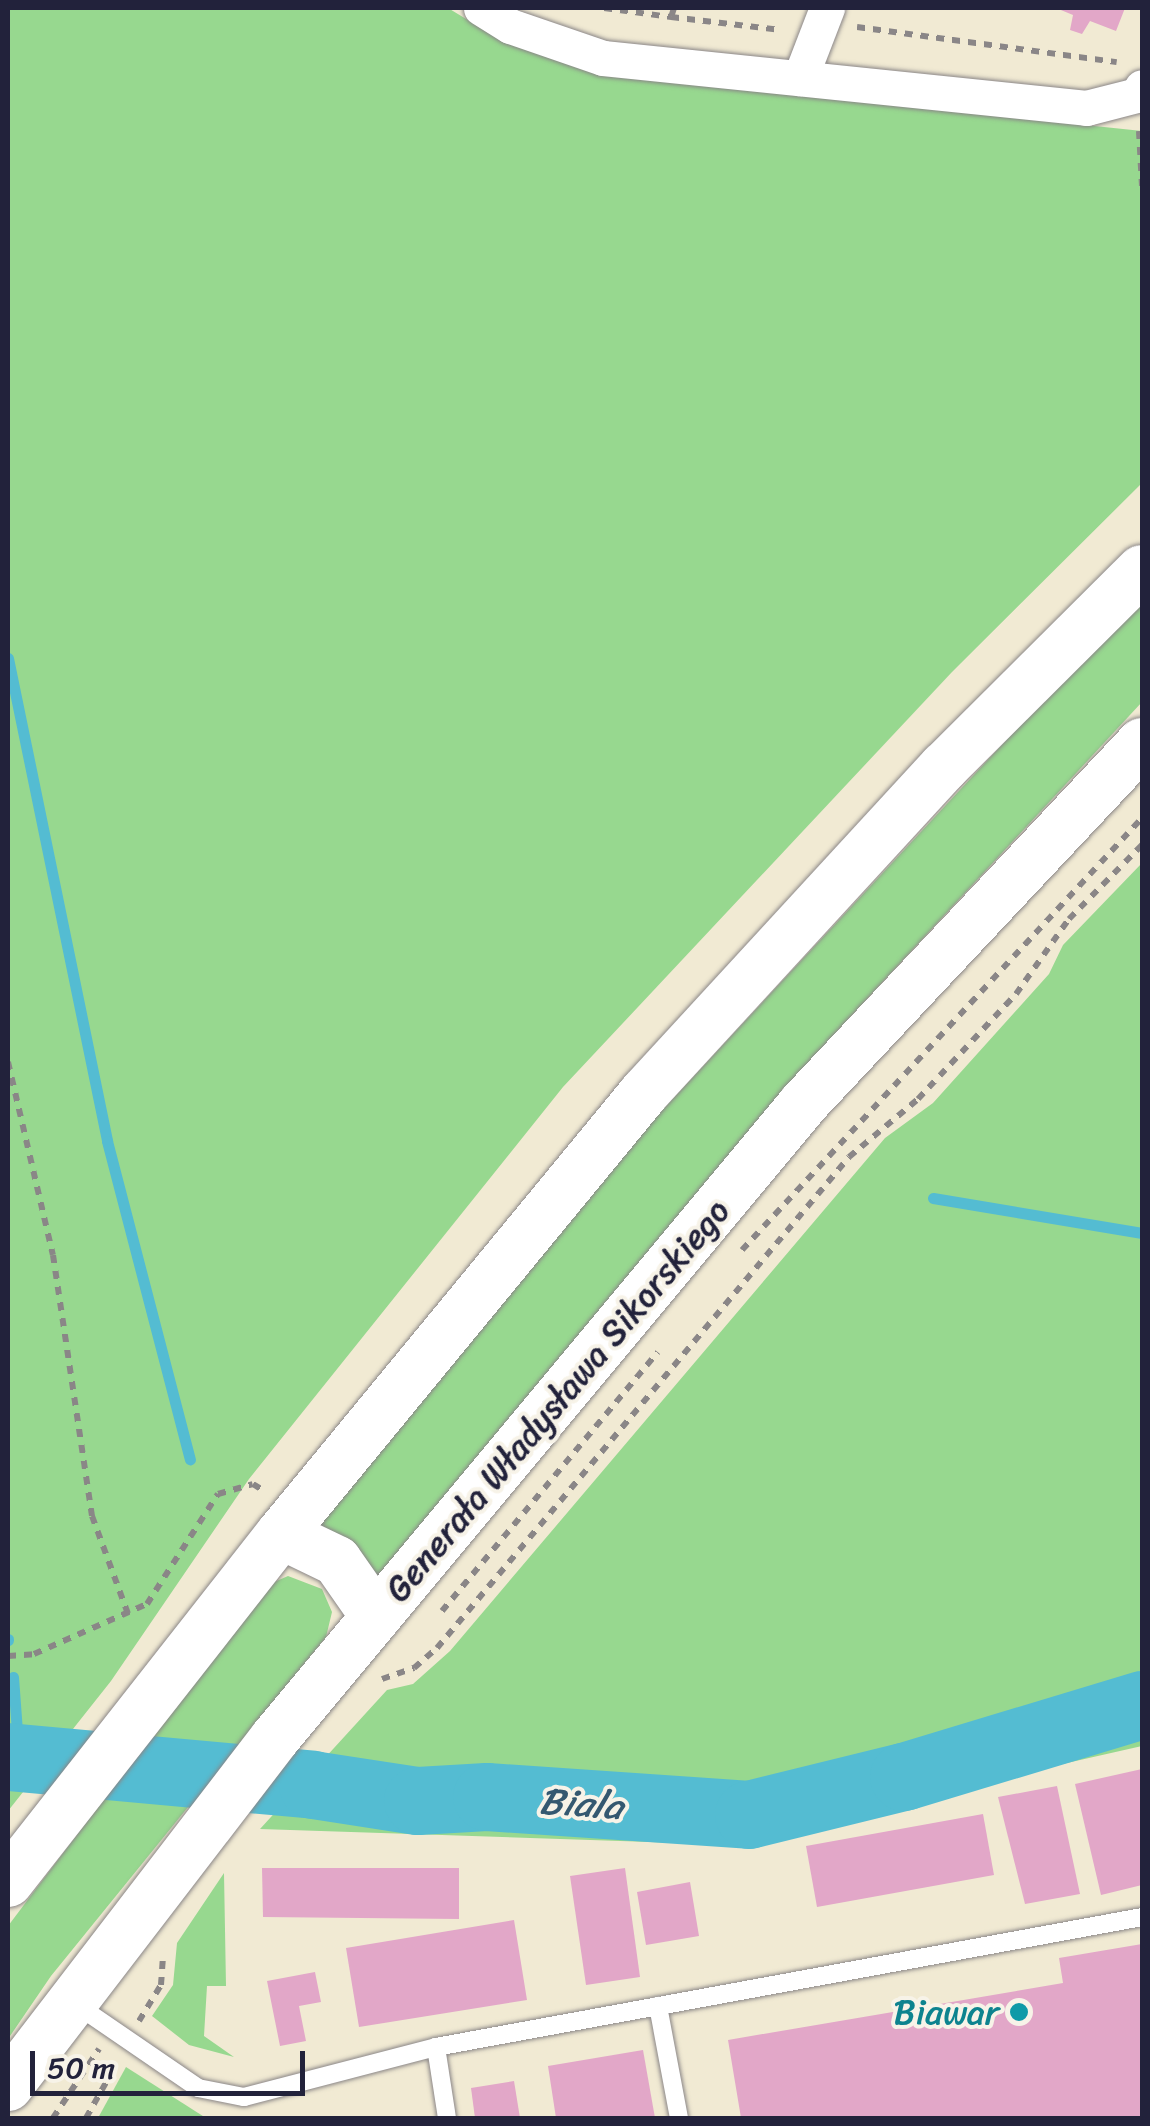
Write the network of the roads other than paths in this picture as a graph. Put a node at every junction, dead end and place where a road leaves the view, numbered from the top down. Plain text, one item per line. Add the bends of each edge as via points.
1 (481, 8) edge
2 (836, 16) edge
3 (800, 78) junction
4 (1138, 82) edge
5 (1142, 570) edge
6 (1142, 743) edge
7 (290, 1524) junction
8 (384, 1640) junction
9 (8, 1882) edge
10 (1142, 1916) edge
11 (69, 2000) junction
12 (658, 2006) junction
13 (436, 2047) junction
14 (8, 2086) edge
15 (447, 2118) edge
16 (679, 2118) edge

1 - 3 street via 510,26 603,58
2 - 3 street
3 - 4 street via 1086,108
5 - 7 main road via 944,767 644,1093
6 - 8 main road, Generała Władysława Sikorskiego via 804,1103
7 - 8 main road via 337,1561
7 - 9 main road
8 - 11 main road, Generała Władysława Sikorskiego via 275,1738
10 - 12 lane
11 - 13 lane via 220,2097 244,2097
11 - 14 main road, Generała Władysława Sikorskiego
12 - 13 lane
12 - 16 lane
13 - 15 lane

